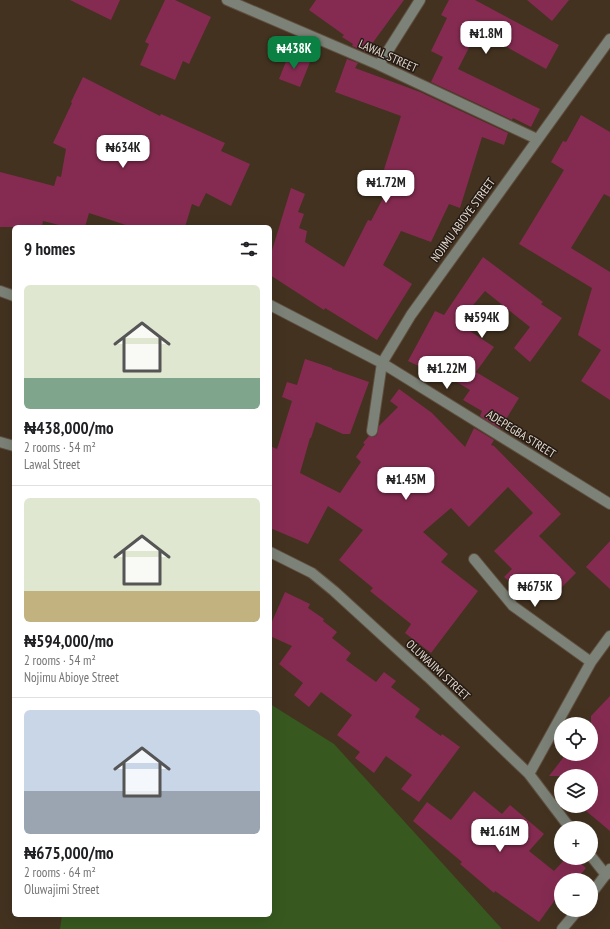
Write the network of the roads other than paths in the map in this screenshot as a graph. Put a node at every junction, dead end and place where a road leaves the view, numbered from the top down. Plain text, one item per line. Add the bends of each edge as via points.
1 (227, 0) edge
2 (420, 0) edge
3 (610, 39) edge
4 (379, 65) junction
5 (537, 139) junction
6 (0, 291) edge
7 (12, 295) edge
8 (272, 306) edge
9 (382, 363) junction
10 (372, 431) dead end
11 (0, 442) edge
12 (12, 445) edge
13 (609, 501) edge
14 (272, 553) edge
15 (474, 559) dead end
16 (610, 636) edge
17 (591, 662) junction
18 (529, 774) junction
19 (565, 821) edge
20 (598, 863) edge
21 (608, 872) edge
22 (598, 885) edge
23 (572, 917) edge
24 (562, 929) edge

1 - 4 street, LAWAL STREET
2 - 4 street
3 - 5 street, NOJIMU ABIOYE STREET
4 - 5 street, LAWAL STREET
5 - 9 street, NOJIMU ABIOYE STREET via 411,314
6 - 7 street
8 - 9 street, ADEPEGBA STREET
9 - 10 street, NOJIMU ABIOYE STREET
9 - 13 street, ADEPEGBA STREET
11 - 12 street
14 - 18 street, OLUWAJIMI STREET via 312,573 334,591
15 - 17 street via 513,606
16 - 17 street
17 - 18 street
18 - 19 street, OLUWAJIMI STREET
20 - 21 street
21 - 22 street
23 - 24 street

